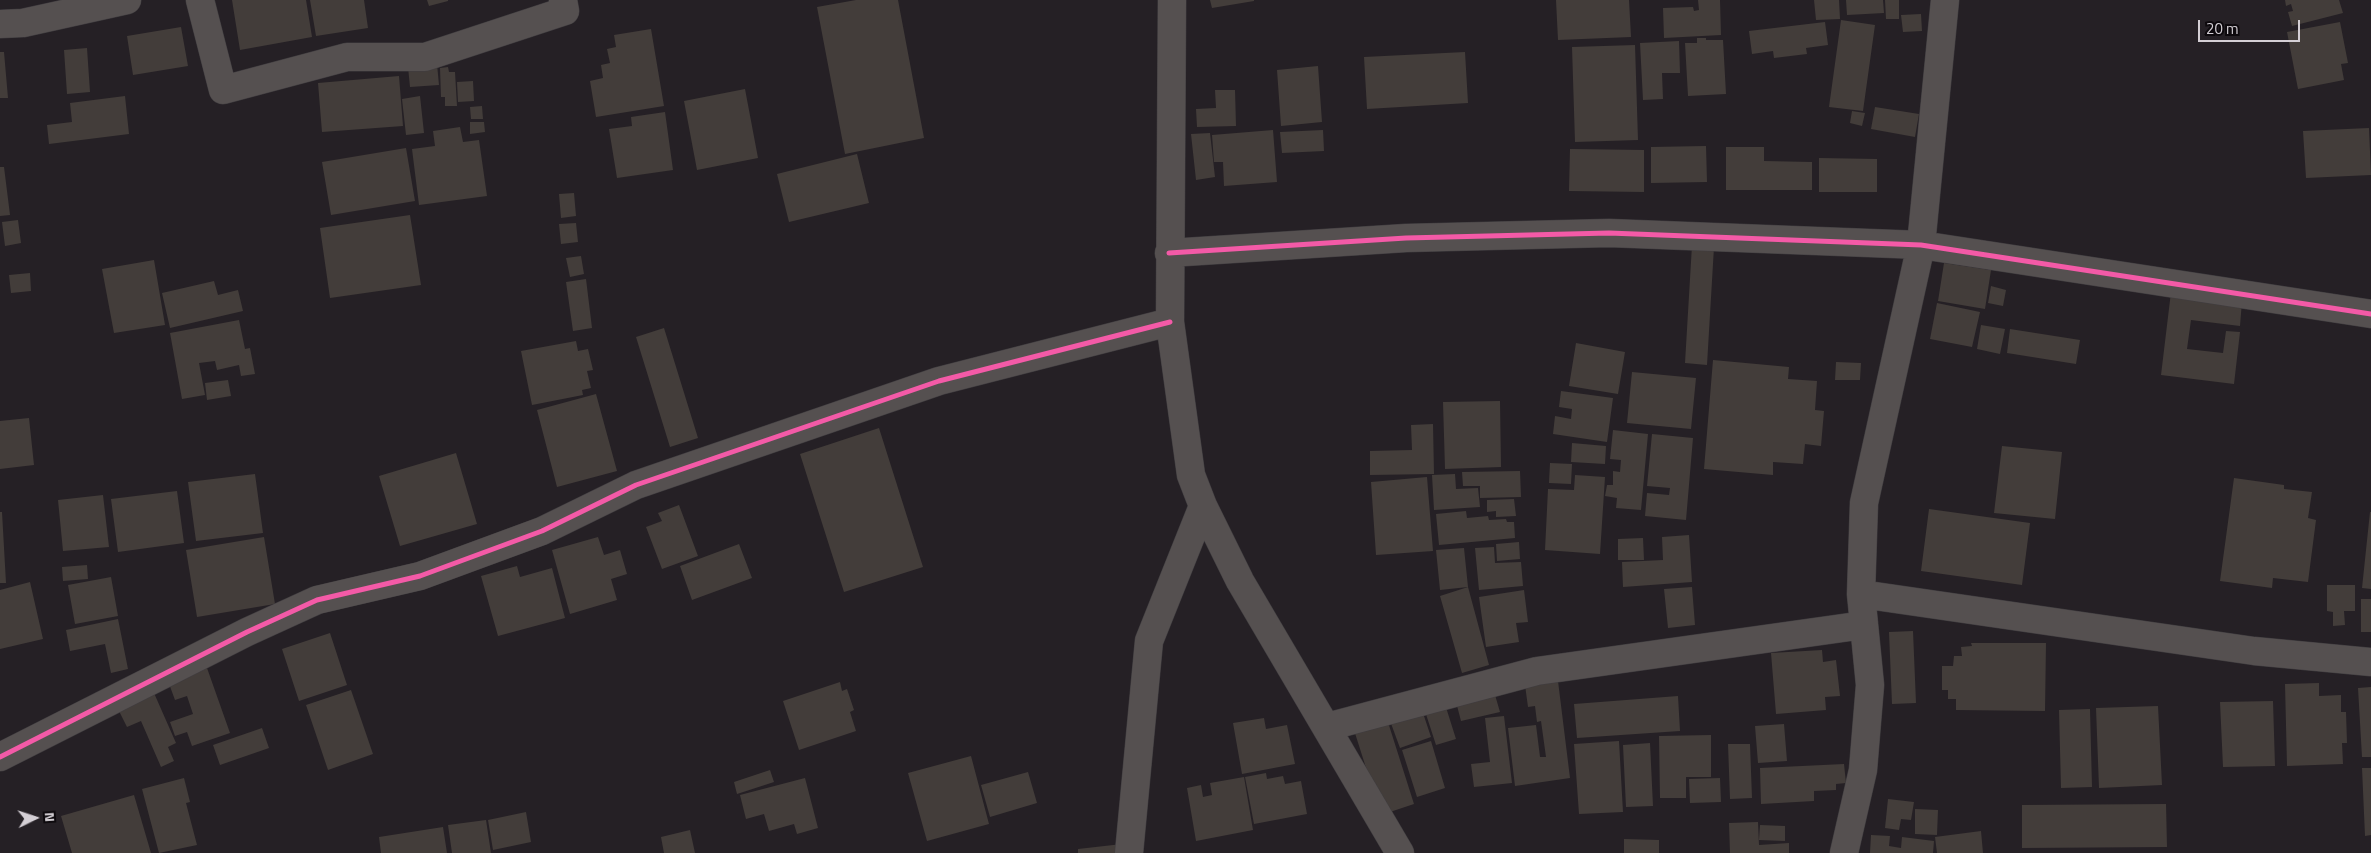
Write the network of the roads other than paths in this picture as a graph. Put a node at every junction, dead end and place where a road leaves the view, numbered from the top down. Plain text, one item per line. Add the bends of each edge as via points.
1 (127, 0) edge
2 (200, 0) edge
3 (564, 0) edge
4 (1172, 0) edge
5 (1946, 0) edge
6 (0, 24) edge
7 (1921, 245) junction
8 (1169, 253) junction
9 (2371, 314) edge
10 (1170, 322) junction
11 (1203, 506) junction
12 (1862, 594) junction
13 (1864, 624) junction
14 (2371, 662) edge
15 (1327, 727) junction
16 (0, 757) edge
17 (1129, 853) edge
18 (1400, 853) edge
19 (1844, 853) edge

1 - 6 street
2 - 3 street via 223,90 346,57 425,56 565,11
4 - 8 street
5 - 7 street
7 - 8 street via 1609,233 1406,238
7 - 9 street
7 - 12 street via 1864,503
8 - 10 street
10 - 11 street via 1191,475
10 - 16 street via 939,381 636,485 542,531 420,576 317,600
11 - 15 street via 1240,581
11 - 17 street via 1148,641
12 - 13 street
12 - 14 street via 2254,651
13 - 15 street via 1537,671
13 - 19 street via 1870,685 1864,770
15 - 18 street

